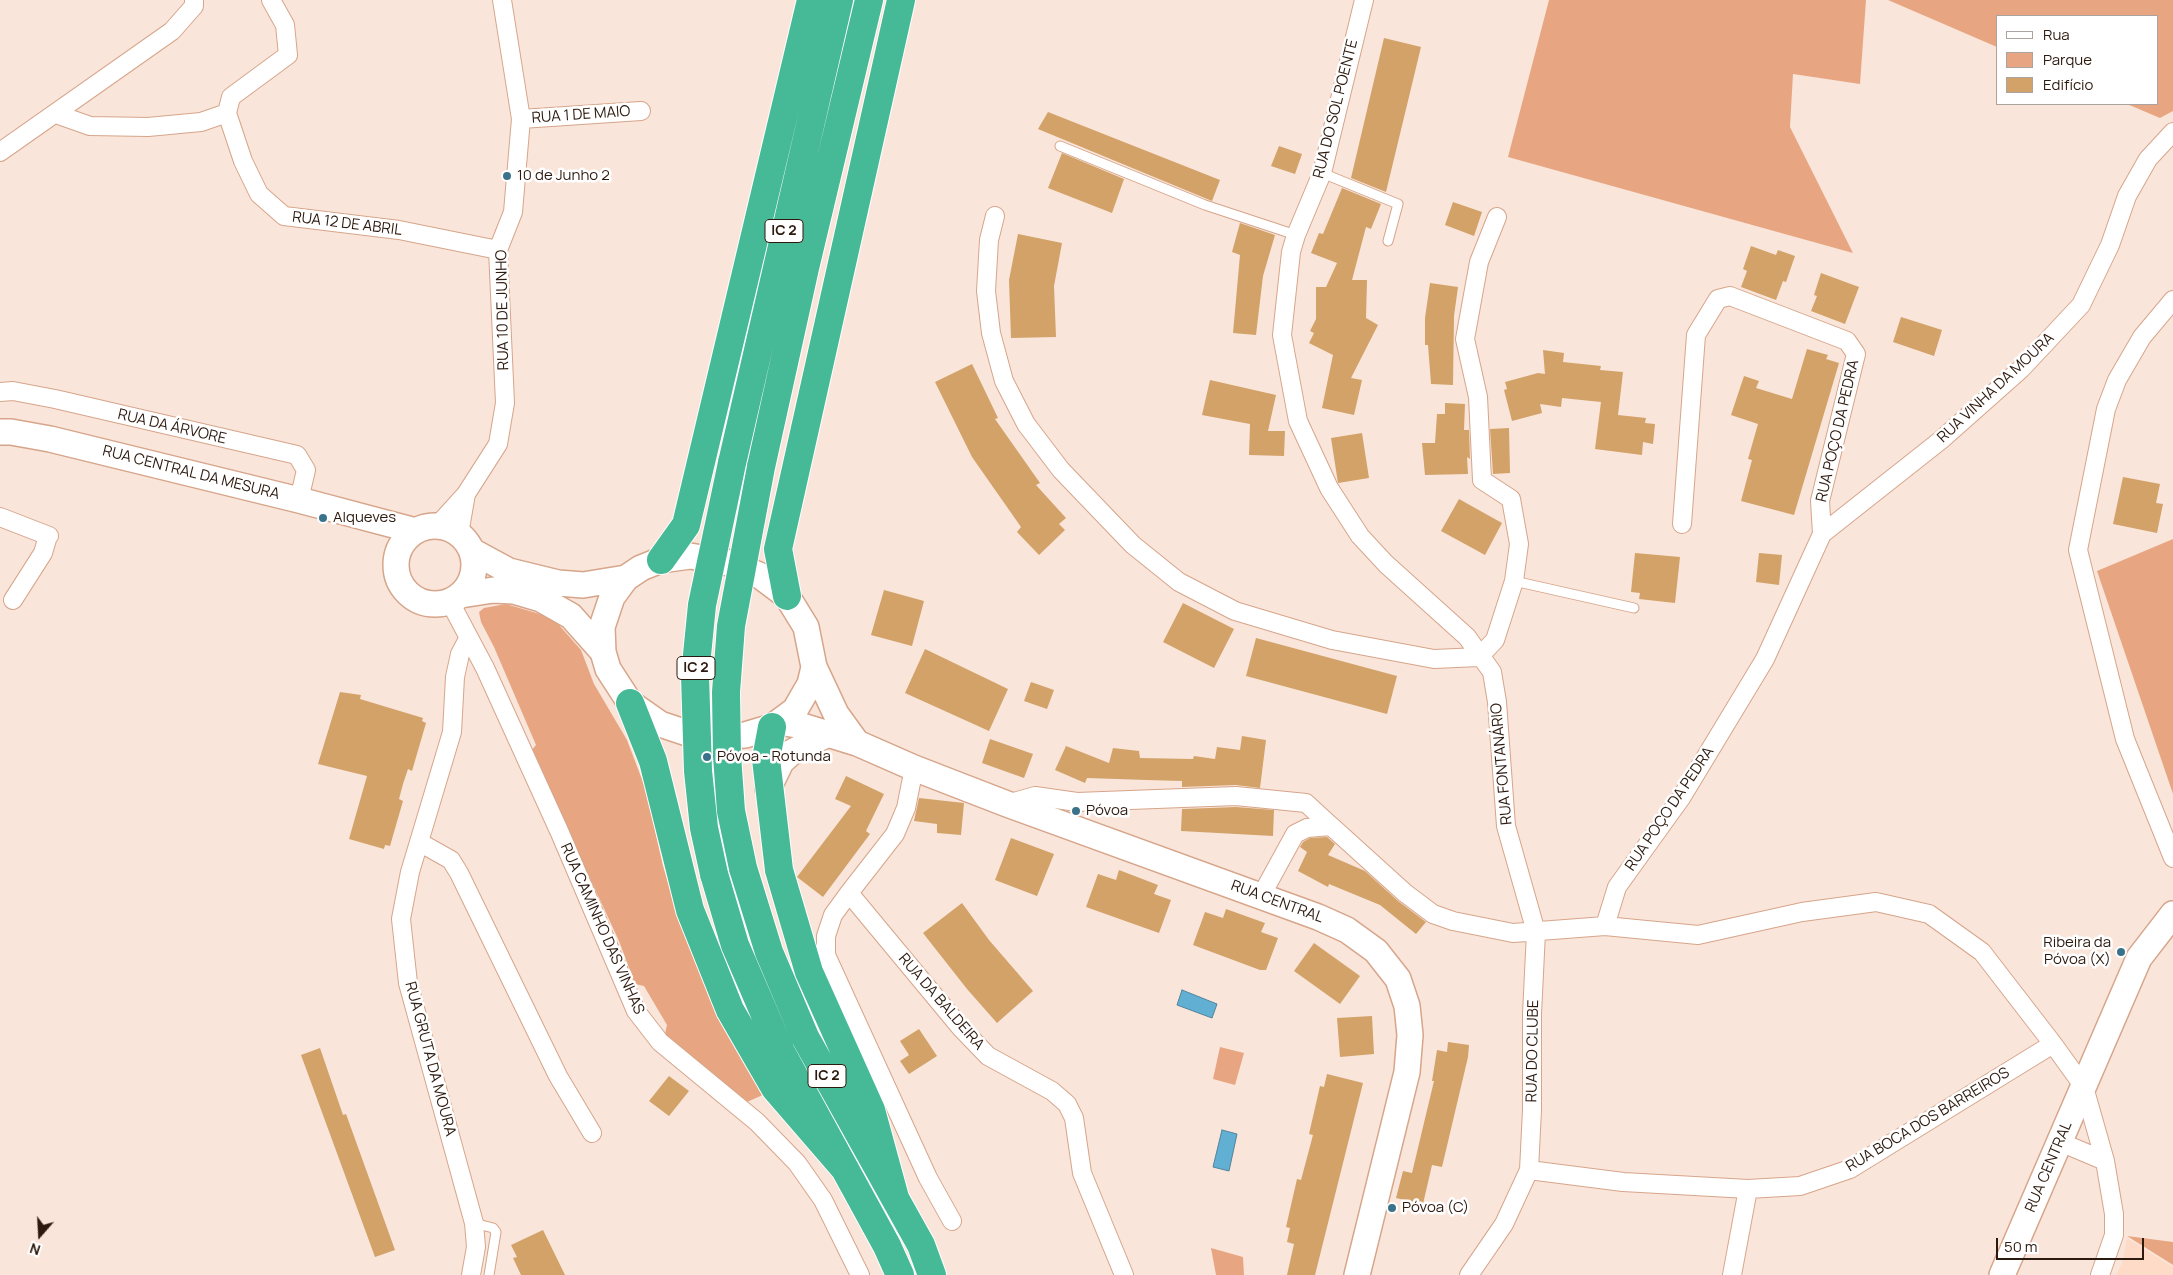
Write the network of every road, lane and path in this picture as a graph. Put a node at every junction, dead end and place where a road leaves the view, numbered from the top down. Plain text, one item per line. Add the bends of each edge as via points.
1 (194, 0) edge
2 (270, 0) edge
3 (502, 0) edge
4 (811, 0) edge
5 (839, 0) edge
6 (870, 0) edge
7 (901, 0) edge
8 (1364, 0) edge
9 (641, 111) dead end
10 (227, 113) junction
11 (56, 114) junction
12 (521, 119) junction
13 (2173, 132) edge
14 (1060, 146) dead end
15 (0, 152) edge
16 (1322, 173) junction
17 (995, 216) dead end
18 (1497, 217) dead end
19 (1296, 235) junction
20 (1388, 241) dead end
21 (498, 250) junction
22 (2173, 300) edge
23 (0, 392) edge
24 (0, 432) edge
25 (299, 500) junction
26 (0, 518) edge
27 (1682, 524) dead end
28 (1822, 534) junction
29 (437, 538) junction
30 (661, 560) junction
31 (626, 578) junction
32 (1514, 581) junction
33 (787, 596) junction
34 (456, 598) junction
35 (13, 600) dead end
36 (1634, 608) dead end
37 (468, 639) junction
38 (603, 652) junction
39 (1480, 657) junction
40 (814, 667) junction
41 (630, 703) junction
42 (776, 725) junction
43 (828, 734) junction
44 (857, 743) junction
45 (914, 768) junction
46 (768, 789) junction
47 (1007, 804) junction
48 (1331, 826) junction
49 (419, 842) junction
50 (2173, 858) edge
51 (849, 893) junction
52 (1261, 896) junction
53 (2173, 914) edge
54 (1604, 926) junction
55 (1536, 932) junction
56 (2053, 1044) junction
57 (2084, 1087) junction
58 (592, 1133) dead end
59 (2060, 1142) junction
60 (2105, 1162) junction
61 (845, 1168) junction
62 (1529, 1170) junction
63 (1748, 1189) junction
64 (895, 1198) junction
65 (952, 1221) dead end
66 (474, 1223) junction
67 (471, 1275) edge
68 (489, 1275) edge
69 (860, 1275) edge
70 (900, 1275) edge
71 (932, 1275) edge
72 (1124, 1275) edge
73 (1357, 1275) edge
74 (1469, 1275) edge
75 (1732, 1275) edge
76 (2002, 1275) edge
77 (2100, 1275) edge

1 - 11 street via 194,6 172,31
2 - 10 street via 285,25 288,55 231,97
3 - 12 street, RUA 10 DE JUNHO
4 - 30 highway via 686,525
5 - 61 highway, IC 2, bridge via 732,463 702,605 695,675 698,772 704,828 735,945 781,1052
6 - 64 highway, IC 2, bridge via 760,467 731,626 726,692 727,756 731,811 743,868 768,952 805,1037
7 - 33 highway via 778,549
8 - 16 street, RUA DO SOL POENTE
9 - 12 street, RUA 1 DE MAIO
10 - 11 street via 201,122 148,127 90,126
10 - 21 street, RUA 12 DE ABRIL via 243,161 259,194 284,216 399,230
11 - 15 street
12 - 21 street, RUA 10 DE JUNHO via 513,212
13 - 28 street, RUA VINHA DA MOURA via 2148,159 2127,196 2110,245 2081,305 2021,369 1941,440
14 - 19 lane via 1205,205
16 - 19 street, RUA DO SOL POENTE
16 - 20 lane via 1398,204
17 - 39 street via 988,248 986,291 1004,381 1026,424 1061,470 1133,544 1179,582 1235,611 1341,642 1434,659
18 - 32 street via 1479,262 1465,339 1478,396 1482,480 1511,499 1519,544
19 - 39 street, RUA DO SOL POENTE via 1291,252 1282,336 1298,421 1329,488 1360,536 1386,564 1467,637
21 - 29 street, RUA 10 DE JUNHO via 506,403 498,444
22 - 50 street via 2142,337 2117,380 2106,409 2078,550 2125,740
23 - 25 street, RUA DA ÁRVORE via 13,391 55,399 297,456 306,470
24 - 25 street, RUA CENTRAL DA MESURA via 50,439
25 - 29 street, RUA CENTRAL DA MESURA
26 - 35 street via 48,536 42,554
27 - 28 street, RUA POÇO DA PEDRA via 1696,335 1718,299 1730,296 1847,341 1856,354 1820,501
28 - 54 street, RUA POÇO DA PEDRA via 1765,659 1681,798 1617,887
29 - 31 street via 509,571 558,583 584,584
29 - 34 street via 474,563 469,585
29 - 34 street via 397,557 399,580 406,591 426,603 438,604
30 - 31 street
30 - 33 street via 690,556 726,562 759,575
31 - 38 street via 612,597 605,614
32 - 36 lane
32 - 39 street via 1495,640
33 - 40 street via 806,627
34 - 37 street, RUA CAMINHO DAS VINHAS
34 - 38 street via 493,590 541,598 571,616
37 - 49 street, RUA GRUTA DA MOURA via 460,654 455,677 452,732
37 - 69 street, RUA CAMINHO DAS VINHAS via 485,668 556,824 636,1012 656,1038 757,1122 797,1163 823,1200
38 - 41 street via 608,669
39 - 55 street, RUA FONTANÁRIO via 1492,672 1506,826
40 - 42 street via 804,697 795,710
40 - 44 street via 836,714
41 - 42 street via 660,724 701,736 745,735
41 - 61 highway via 653,761 690,910 730,1010 775,1088
42 - 43 street, RUA CENTRAL via 802,726
42 - 46 highway via 766,759
43 - 44 street, RUA CENTRAL
43 - 46 street via 800,747 780,762
44 - 45 street, RUA CENTRAL
45 - 47 street, RUA CENTRAL
45 - 51 street via 906,808 895,834
46 - 64 highway via 779,870 809,972 871,1110
47 - 48 street via 1035,796 1077,802 1245,797 1306,803
47 - 52 street, RUA CENTRAL
48 - 52 street via 1307,828 1295,834
48 - 55 street via 1433,914 1513,933
49 - 58 street via 451,860 459,873 558,1076
49 - 66 street, RUA GRUTA DA MOURA via 401,920 408,983
51 - 65 street via 833,915 826,936 826,955 928,1178
51 - 72 street, RUA DA BALDEIRA via 988,1056 1052,1091 1067,1104 1074,1118 1082,1174
52 - 73 street, RUA CENTRAL via 1347,930 1376,951 1398,979 1407,1006 1410,1035 1406,1072
53 - 57 street, RUA CENTRAL via 2139,958
54 - 55 street
54 - 56 street via 1698,935 1802,912 1876,902 1930,914 1982,952
55 - 62 street, RUA DO CLUBE
56 - 57 street
56 - 63 street, RUA BOCA DOS BARREIROS via 1850,1170 1800,1186
57 - 59 street, RUA CENTRAL
57 - 60 street
59 - 60 street
59 - 76 street, RUA CENTRAL
60 - 77 street via 2112,1195 2114,1235
61 - 70 highway, IC 2
62 - 63 street, RUA BOCA DOS BARREIROS via 1623,1182
62 - 74 street via 1504,1224
63 - 75 street
64 - 71 highway, IC 2 via 921,1245
66 - 67 street, RUA GRUTA DA MOURA via 476,1247
66 - 68 lane via 493,1228 496,1232

